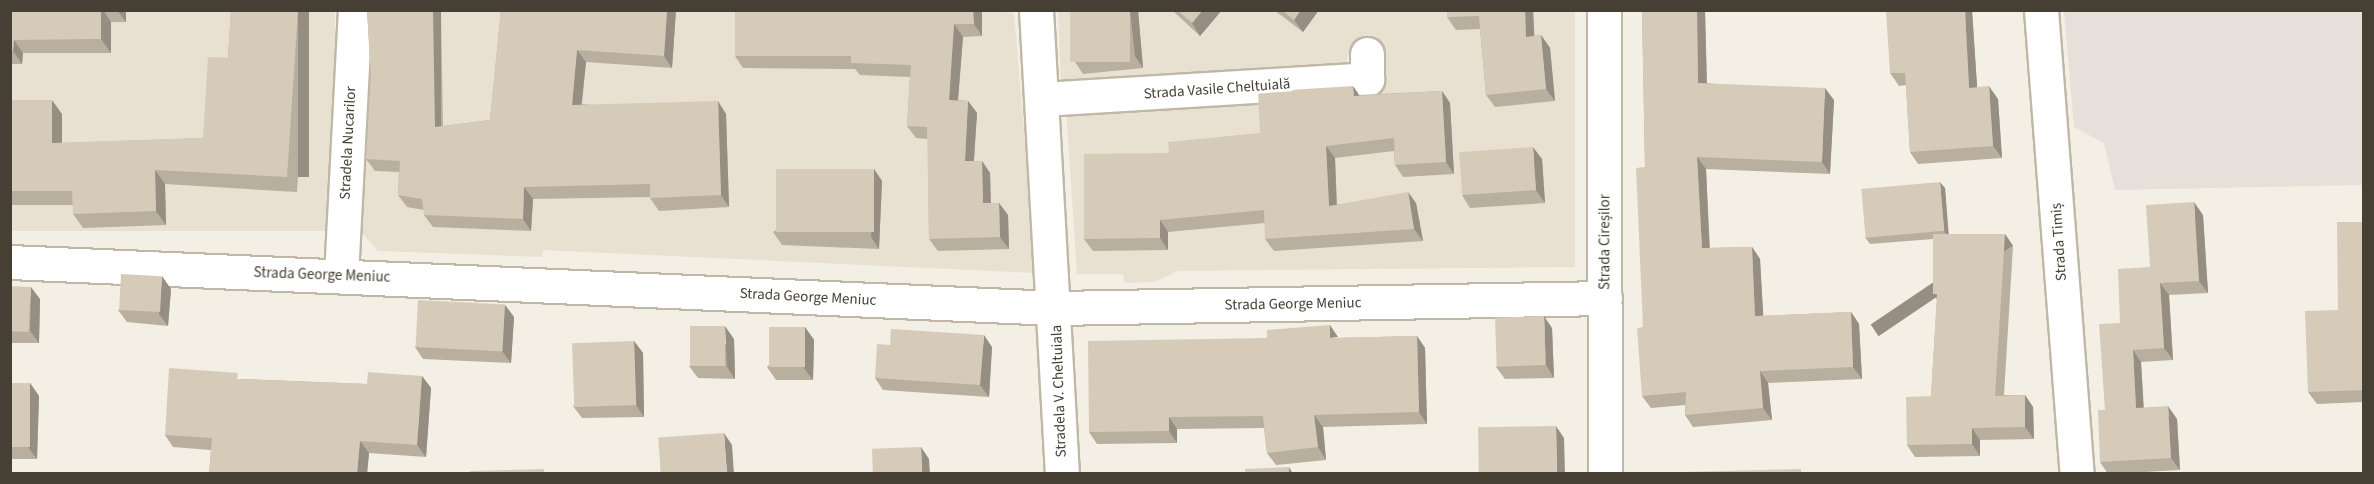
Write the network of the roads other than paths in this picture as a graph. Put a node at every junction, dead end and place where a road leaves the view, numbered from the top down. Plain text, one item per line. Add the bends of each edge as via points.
1 (355, 10) edge
2 (1036, 10) edge
3 (1604, 10) edge
4 (2041, 10) edge
5 (1367, 54) dead end
6 (1042, 99) junction
7 (10, 262) edge
8 (341, 276) junction
9 (1605, 298) junction
10 (1056, 308) junction
11 (1062, 474) edge
12 (1605, 474) edge
13 (2077, 474) edge

1 - 8 street, Stradela Nucarilor
2 - 6 street
3 - 9 street, Strada Cireșilor
4 - 13 street, Strada Timiș
5 - 6 street, Strada Vasile Cheltuială via 1367,79
6 - 10 street
7 - 8 street, Strada George Meniuc
8 - 10 street, Strada George Meniuc
9 - 10 street, Strada George Meniuc
9 - 12 street, Strada Cireșilor
10 - 11 street, Stradela V. Cheltuiala

